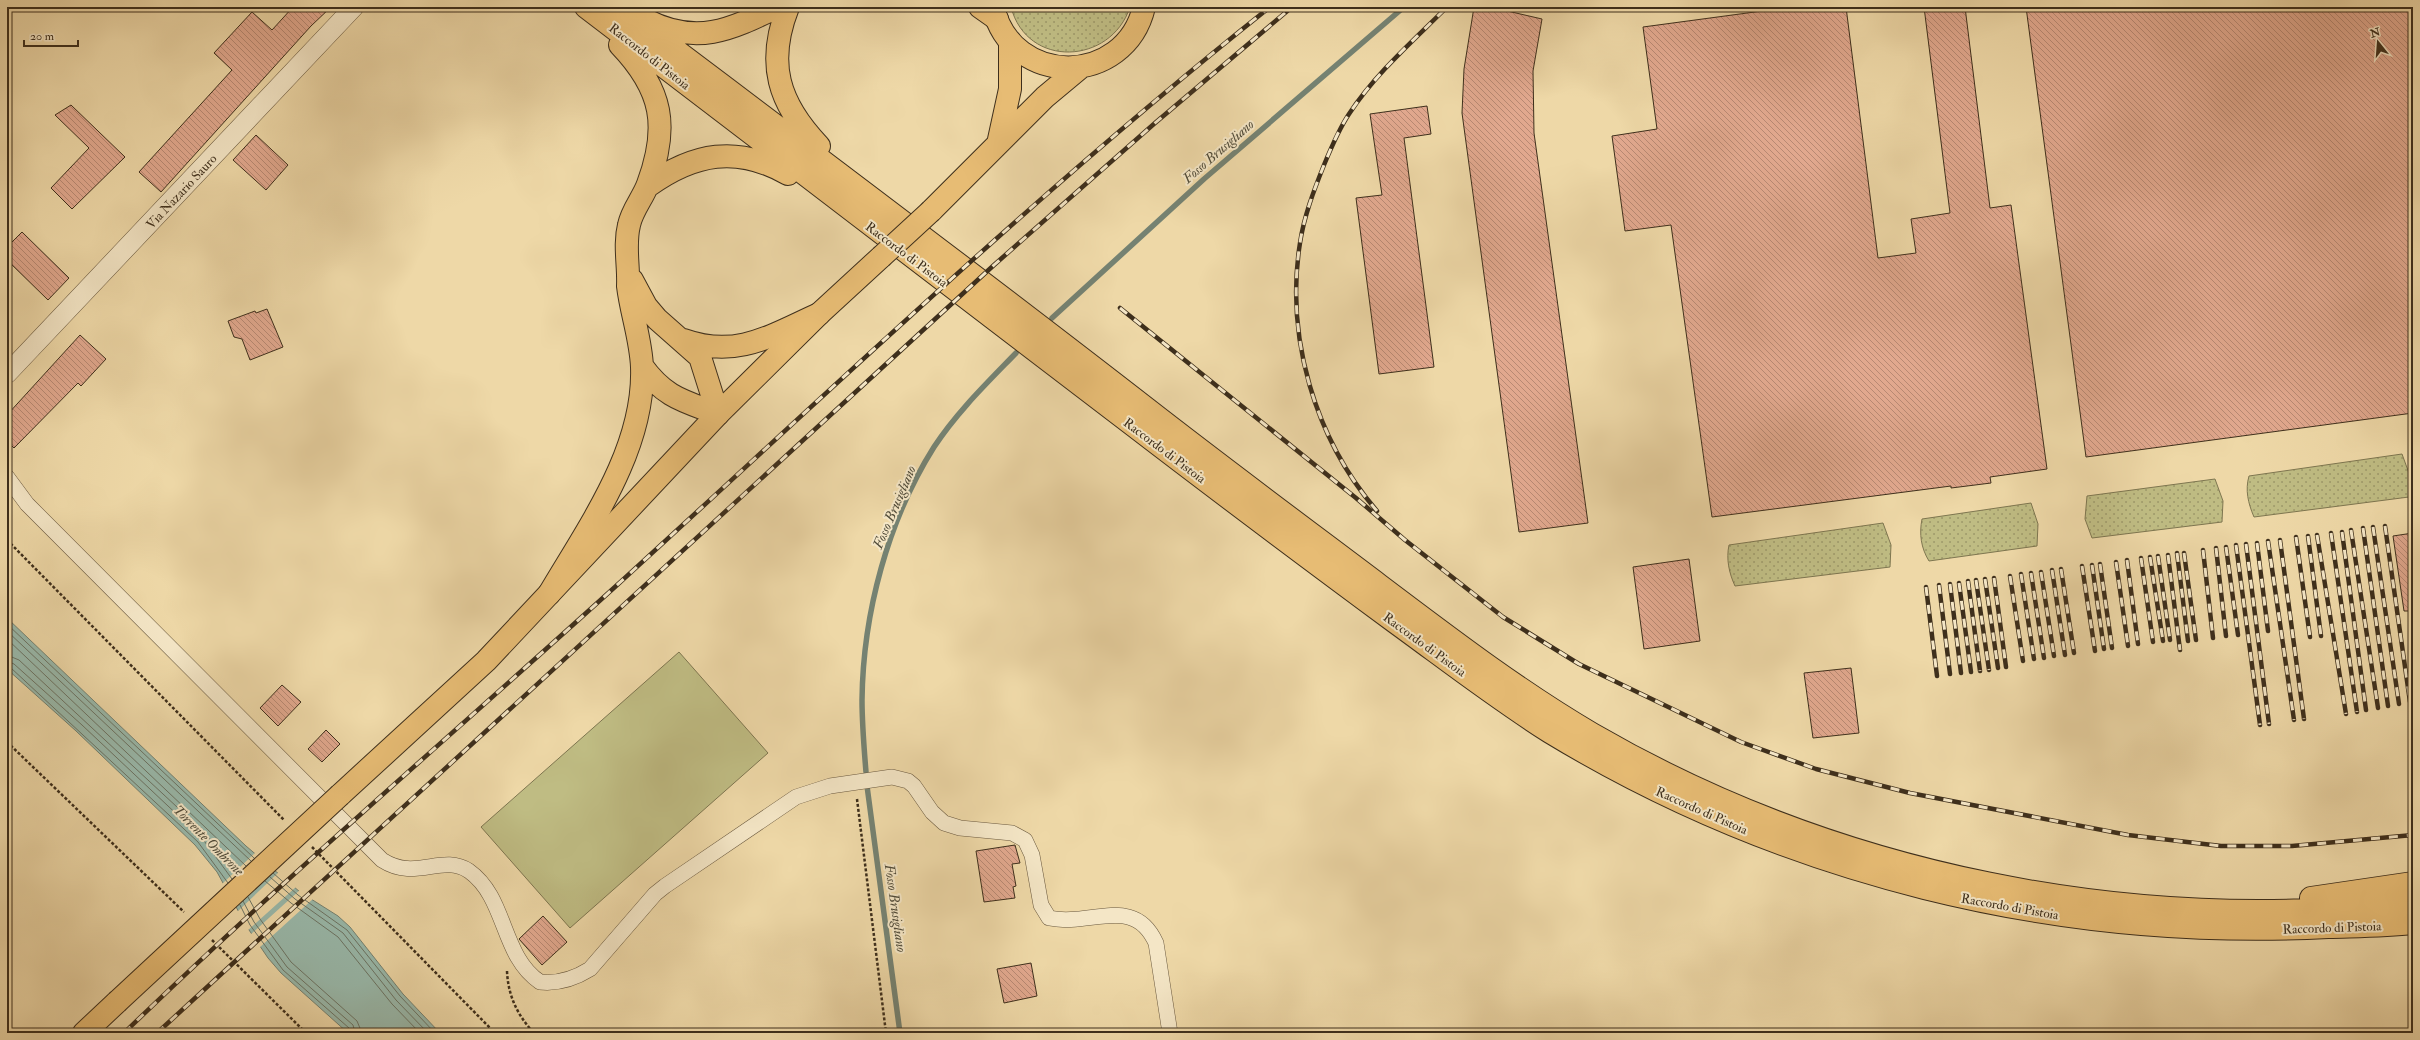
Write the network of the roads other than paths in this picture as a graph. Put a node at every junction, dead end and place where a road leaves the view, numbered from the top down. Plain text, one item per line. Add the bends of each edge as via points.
1 (354, 7) edge
2 (583, 7) edge
3 (586, 7) edge
4 (618, 7) edge
5 (621, 7) edge
6 (777, 7) edge
7 (788, 7) edge
8 (1144, 7) edge
9 (990, 11) edge
10 (1010, 41) junction
11 (1081, 67) junction
12 (997, 146) junction
13 (648, 186) junction
14 (861, 190) junction
15 (843, 205) junction
16 (629, 276) junction
17 (819, 314) junction
18 (682, 339) junction
19 (642, 366) junction
20 (7, 374) edge
21 (718, 414) junction
22 (7, 477) edge
23 (549, 594) junction
24 (2413, 882) edge
25 (2413, 902) edge
26 (2246, 909) junction
27 (2413, 922) edge
28 (2312, 928) junction
29 (2413, 938) edge
30 (84, 1033) edge
31 (1170, 1033) edge

1 - 20 street, Via Nazario Sauro
2 - 13 main road via 631,57 645,77 657,103 660,146
3 - 15 main road, Raccordo di Pistoia
4 - 14 main road, Raccordo di Pistoia
5 - 6 main road via 661,26 699,34 733,28
7 - 14 main road via 778,38 776,66 782,92 802,128
8 - 11 main road via 1138,26 1124,45 1104,59
9 - 10 main road
10 - 11 main road via 1029,56 1045,64 1063,68
10 - 12 main road via 1010,89
11 - 12 main road via 1045,97
12 - 17 main road, bridge via 930,212
13 - 15 main road via 671,170 687,163 730,156 771,164
13 - 16 main road via 635,208 629,225 626,246
14 - 26 main road, Raccordo di Pistoia via 1249,488 1451,639 1554,711 1635,758 1679,780 1773,820 1866,852 1936,872 2006,887 2114,903 2179,908
15 - 28 main road, Raccordo di Pistoia via 1453,666 1549,731 1656,790 1730,824 1827,860 1900,882 2001,906 2156,927
16 - 18 main road via 653,314
16 - 19 main road via 628,286
17 - 18 main road via 763,340 742,346 714,348
17 - 21 main road
18 - 21 main road via 700,357
19 - 21 main road via 668,394
19 - 23 main road via 636,414 623,457 598,510
21 - 23 main road
22 - 31 street via 27,504 375,855 388,864 402,869 418,870 448,864 468,871 489,894 519,960 540,982 560,982 581,975 603,955 655,894 796,797 819,788 855,780 901,778 914,786 932,812 944,823 960,828 1020,836 1025,840 1032,855 1042,905 1050,918 1068,920 1124,915 1141,921 1152,933 1156,943
23 - 30 main road, bridge via 486,661
24 - 26 main road
25 - 26 main road, Raccordo di Pistoia via 2320,909
27 - 28 main road, Raccordo di Pistoia
28 - 29 main road via 2351,938

